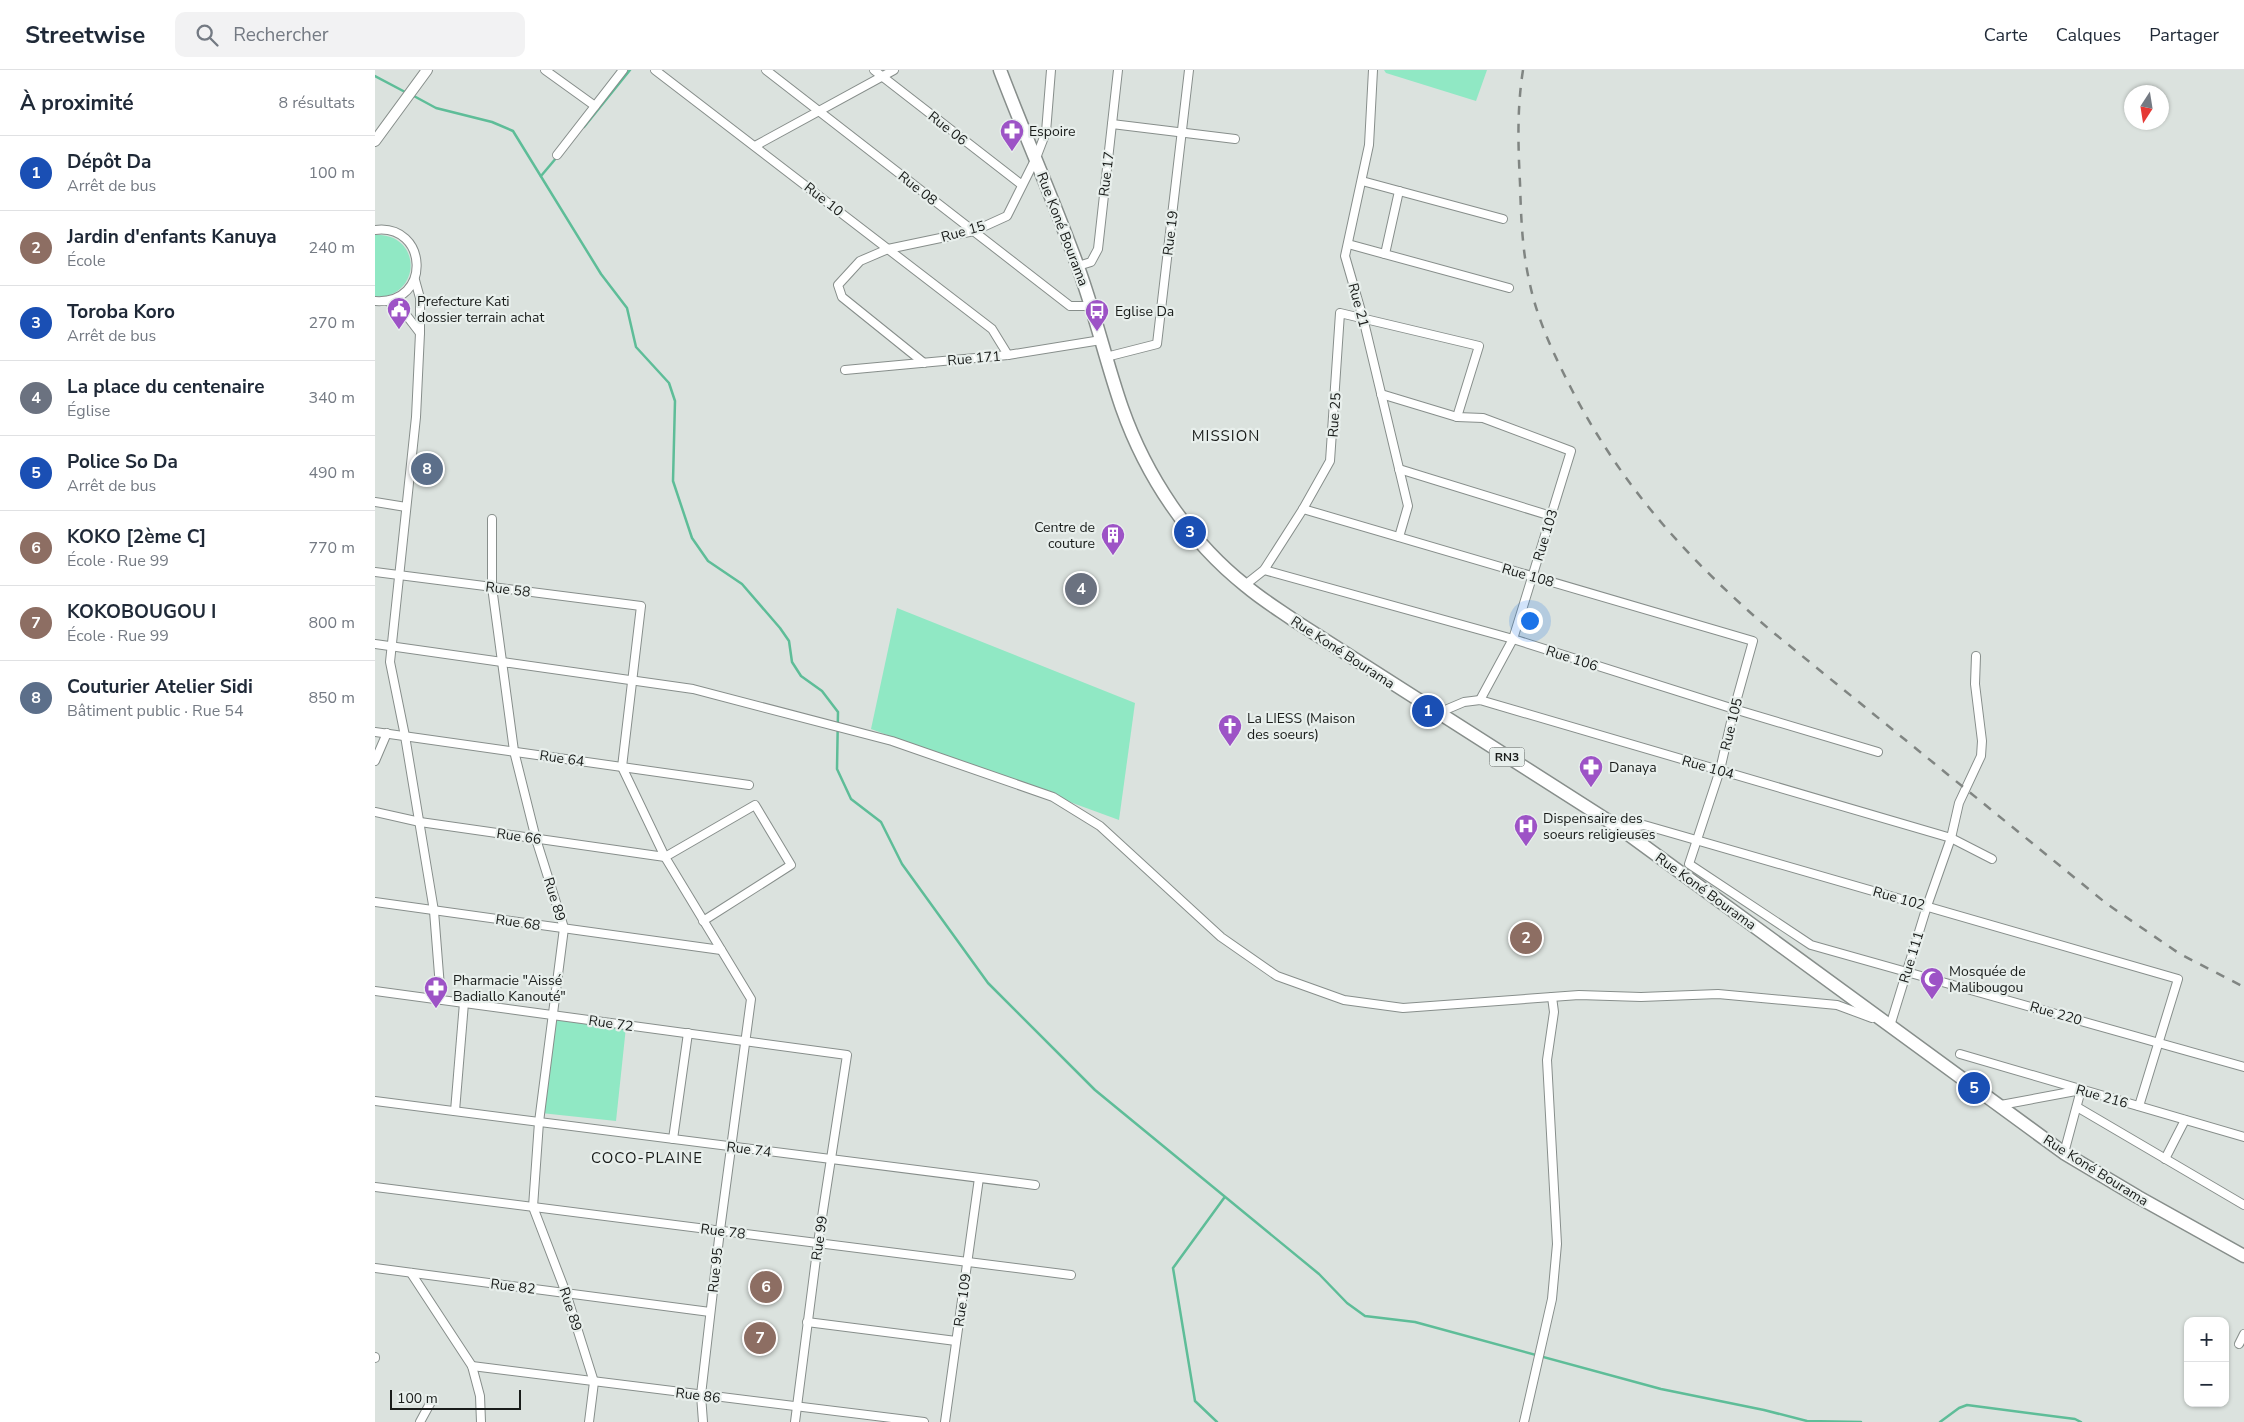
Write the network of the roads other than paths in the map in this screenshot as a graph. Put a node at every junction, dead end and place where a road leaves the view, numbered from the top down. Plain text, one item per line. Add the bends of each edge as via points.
1 (427, 70) edge
2 (545, 70) edge
3 (623, 70) edge
4 (655, 70) edge
5 (766, 70) edge
6 (874, 70) edge
7 (894, 70) edge
8 (1001, 70) edge
9 (1051, 70) edge
10 (1119, 70) edge
11 (1189, 70) edge
12 (1373, 70) edge
13 (882, 77) junction
14 (595, 106) junction
15 (819, 112) junction
16 (1112, 124) junction
17 (1182, 132) junction
18 (1235, 139) dead end
19 (375, 141) edge
20 (755, 146) junction
21 (557, 154) dead end
22 (1036, 158) junction
23 (1362, 181) junction
24 (1022, 185) junction
25 (1399, 191) junction
26 (1503, 219) dead end
27 (375, 230) edge
28 (973, 231) junction
29 (1348, 244) junction
30 (888, 249) junction
31 (1385, 254) junction
32 (1078, 266) junction
33 (415, 280) junction
34 (1509, 288) dead end
35 (388, 301) junction
36 (375, 302) edge
37 (1091, 306) junction
38 (1363, 318) junction
39 (420, 333) junction
40 (1101, 340) junction
41 (1008, 355) junction
42 (1106, 357) junction
43 (924, 363) junction
44 (845, 370) dead end
45 (1381, 394) junction
46 (1457, 417) junction
47 (1399, 469) junction
48 (375, 502) edge
49 (406, 507) junction
50 (1303, 509) junction
51 (1551, 516) junction
52 (492, 519) dead end
53 (1399, 538) junction
54 (1264, 570) junction
55 (375, 572) edge
56 (399, 575) junction
57 (1532, 576) junction
58 (1245, 586) junction
59 (492, 587) junction
60 (1513, 639) junction
61 (1753, 641) joint
62 (375, 644) edge
63 (392, 646) junction
64 (1976, 656) dead end
65 (503, 662) junction
66 (632, 680) junction
67 (1480, 700) junction
68 (1733, 709) junction
69 (1438, 713) junction
70 (375, 732) edge
71 (387, 733) junction
72 (405, 736) junction
73 (514, 751) junction
74 (1878, 752) dead end
75 (375, 761) edge
76 (623, 767) junction
77 (1719, 770) junction
78 (749, 785) dead end
79 (375, 812) edge
80 (420, 822) junction
81 (1621, 829) junction
82 (1951, 838) junction
83 (537, 839) junction
84 (1696, 840) junction
85 (665, 857) junction
86 (1992, 859) dead end
87 (1689, 864) joint
88 (375, 902) edge
89 (1927, 906) junction
90 (434, 910) junction
91 (703, 921) junction
92 (564, 928) junction
93 (721, 950) junction
94 (1907, 971) junction
95 (375, 991) edge
96 (1552, 997) junction
97 (441, 1000) junction
98 (464, 1003) junction
99 (553, 1015) junction
100 (1890, 1026) junction
101 (687, 1033) junction
102 (746, 1041) junction
103 (2158, 1043) junction
104 (847, 1054) joint
105 (1960, 1054) dead end
106 (2244, 1067) edge
107 (2081, 1090) junction
108 (375, 1101) edge
109 (2001, 1105) junction
110 (2139, 1106) junction
111 (2077, 1107) junction
112 (455, 1111) junction
113 (2185, 1120) junction
114 (539, 1122) junction
115 (2244, 1137) edge
116 (673, 1139) junction
117 (731, 1146) junction
118 (2064, 1153) junction
119 (830, 1159) junction
120 (2165, 1159) junction
121 (979, 1178) junction
122 (1035, 1185) dead end
123 (375, 1186) edge
124 (2244, 1205) edge
125 (533, 1207) junction
126 (719, 1230) junction
127 (817, 1243) junction
128 (2244, 1256) edge
129 (967, 1262) junction
130 (375, 1268) edge
131 (411, 1273) junction
132 (1071, 1275) dead end
133 (566, 1293) junction
134 (710, 1312) junction
135 (807, 1322) junction
136 (2244, 1334) edge
137 (957, 1341) junction
138 (2239, 1344) dead end
139 (473, 1366) junction
140 (594, 1382) junction
141 (701, 1395) junction
142 (432, 1400) dead end
143 (797, 1406) junction
144 (420, 1422) edge
145 (481, 1422) edge
146 (589, 1422) edge
147 (703, 1422) edge
148 (795, 1422) edge
149 (924, 1422) edge
150 (945, 1422) edge
151 (1524, 1422) edge

1 - 19 street
2 - 14 street
3 - 14 street
4 - 20 street, Rue 10
5 - 15 street, Rue 08
6 - 13 street, Rue 06
7 - 13 street
8 - 22 highway, Rue Koné Bourama / RN3
9 - 22 street, Rue 15 via 1045,132
10 - 16 street, Rue 17
11 - 17 street, Rue 19
12 - 23 street, Rue 21 via 1369,145
13 - 15 street
13 - 24 street, Rue 06
14 - 21 street
15 - 20 street
15 - 28 street, Rue 08
16 - 17 street
16 - 32 street, Rue 17 via 1098,248 1091,262
17 - 18 street
17 - 42 street, Rue 19 via 1157,344
20 - 30 street, Rue 10
22 - 24 street, Rue 15
22 - 32 highway, Rue Koné Bourama / RN3
23 - 25 street
23 - 29 street, Rue 21
24 - 28 street, Rue 15 via 1007,216
25 - 26 street
25 - 31 street
27 - 33 street via 393,231 413,248 418,267
28 - 30 street, Rue 15
28 - 37 street, Rue 08 via 1070,306
29 - 31 street
29 - 38 street, Rue 21 via 1345,256
30 - 41 street, Rue 10 via 992,329
30 - 43 street, Rue 15 via 860,261 838,285 842,297
31 - 34 street
32 - 37 highway, Rue Koné Bourama / RN3
33 - 35 street via 408,291
33 - 39 street via 420,298
35 - 36 street
35 - 39 street via 407,316
37 - 40 highway, Rue Koné Bourama / RN3
38 - 45 street, Rue 21
38 - 46 street via 1479,346
38 - 50 street, Rue 25 via 1340,313 1331,461
39 - 49 street via 416,417
40 - 41 street, Rue 171
40 - 42 highway, Rue Koné Bourama / RN3
41 - 43 street, Rue 171
42 - 58 highway, Rue Koné Bourama / RN3 via 1131,429 1159,486 1178,515 1214,557
43 - 44 street, Rue 171
45 - 46 street
45 - 47 street, Rue 21
46 - 51 street, Rue 103 via 1483,418 1571,451
47 - 51 street
47 - 53 street, Rue 21 via 1408,506
48 - 49 street
49 - 56 street
50 - 53 street, Rue 108
50 - 54 street, Rue 25
51 - 57 street, Rue 103
52 - 59 street, Rue 89
53 - 57 street, Rue 108
54 - 58 street, Rue 25
54 - 60 street, Rue 106
55 - 56 street, Rue 58
56 - 59 street, Rue 58
56 - 63 street
57 - 60 street, Rue 103
57 - 61 street, Rue 108
58 - 69 highway, Rue Koné Bourama / RN3
59 - 65 street, Rue 89
59 - 66 street, Rue 58 via 641,606
60 - 67 street, Rue 103
60 - 68 street, Rue 106
61 - 68 street, Rue 105
62 - 63 street
63 - 65 street
63 - 72 street via 390,662
64 - 82 street, Rue 111 via 1981,756 1959,804
65 - 66 street
65 - 73 street, Rue 89
66 - 76 street
66 - 96 street via 693,689 845,728 1053,797 1100,826 1221,938 1277,976 1344,1000 1403,1008
67 - 69 street, Rue 104 via 1464,702
67 - 77 street, Rue 104
68 - 74 street, Rue 106
68 - 77 street, Rue 105
69 - 81 highway, Rue Koné Bourama / RN3
70 - 71 street, Rue 64
71 - 72 street, Rue 64
71 - 75 street
72 - 73 street, Rue 64
72 - 80 street
73 - 76 street, Rue 64
73 - 83 street, Rue 89
76 - 78 street, Rue 64
76 - 85 street
77 - 82 street, Rue 104
77 - 84 street, Rue 105
79 - 80 street, Rue 66
80 - 83 street, Rue 66
80 - 90 street
81 - 84 street, Rue 102 via 1644,825
81 - 100 highway, Rue Koné Bourama / RN3
82 - 86 street, Rue 104
82 - 89 street, Rue 111
83 - 85 street, Rue 66
83 - 92 street, Rue 89
84 - 87 street, Rue 105
84 - 89 street, Rue 102
85 - 91 street
85 - 91 street via 755,805 791,865
87 - 94 street, Rue 220 via 1811,945
88 - 90 street, Rue 68
89 - 94 street, Rue 111
89 - 103 street, Rue 102 via 2178,979
90 - 92 street, Rue 68
90 - 97 street
91 - 93 street
92 - 93 street, Rue 68
92 - 99 street, Rue 89
93 - 102 street, Rue 95 via 751,998
94 - 100 street, Rue 111
94 - 103 street, Rue 220
95 - 97 street, Rue 72
96 - 100 street via 1718,994 1837,1006
96 - 151 street via 1547,1060 1557,1244 1552,1299
97 - 98 street, Rue 72
98 - 99 street, Rue 72
98 - 112 street
99 - 101 street, Rue 72
99 - 114 street, Rue 89
100 - 109 highway, Rue Koné Bourama / RN3
101 - 102 street, Rue 72
101 - 116 street
102 - 104 street, Rue 72
102 - 117 street, Rue 95
103 - 106 street, Rue 220
103 - 110 street
104 - 119 street, Rue 99
105 - 107 street, Rue 216
107 - 109 street
107 - 110 street, Rue 216
107 - 111 street
108 - 112 street, Rue 74
109 - 118 highway, Rue Koné Bourama / RN3
110 - 113 street, Rue 216
111 - 118 street
111 - 120 street
112 - 114 street, Rue 74
113 - 115 street, Rue 216
113 - 120 street
114 - 116 street, Rue 74
114 - 125 street, Rue 89
116 - 117 street, Rue 74
117 - 119 street, Rue 74
117 - 126 street, Rue 95
118 - 128 highway, Rue Koné Bourama / RN3
119 - 121 street, Rue 74
119 - 127 street, Rue 99
120 - 124 street
121 - 122 street, Rue 74
121 - 129 street, Rue 109
123 - 125 street, Rue 78
125 - 126 street, Rue 78
125 - 133 street, Rue 89
126 - 127 street, Rue 78
126 - 134 street, Rue 95
127 - 129 street, Rue 78
127 - 135 street, Rue 99
129 - 132 street, Rue 78
129 - 137 street, Rue 109
130 - 131 street, Rue 82
131 - 133 street, Rue 82
131 - 139 street
133 - 134 street, Rue 82
133 - 140 street, Rue 89
134 - 141 street, Rue 95
135 - 137 street
135 - 143 street, Rue 99
136 - 138 street
137 - 150 street, Rue 109
139 - 140 street, Rue 86
139 - 145 street via 480,1396
140 - 141 street, Rue 86
140 - 146 street, Rue 89
141 - 143 street, Rue 86
141 - 147 street, Rue 95
142 - 144 street
143 - 148 street, Rue 99
143 - 149 street, Rue 86

